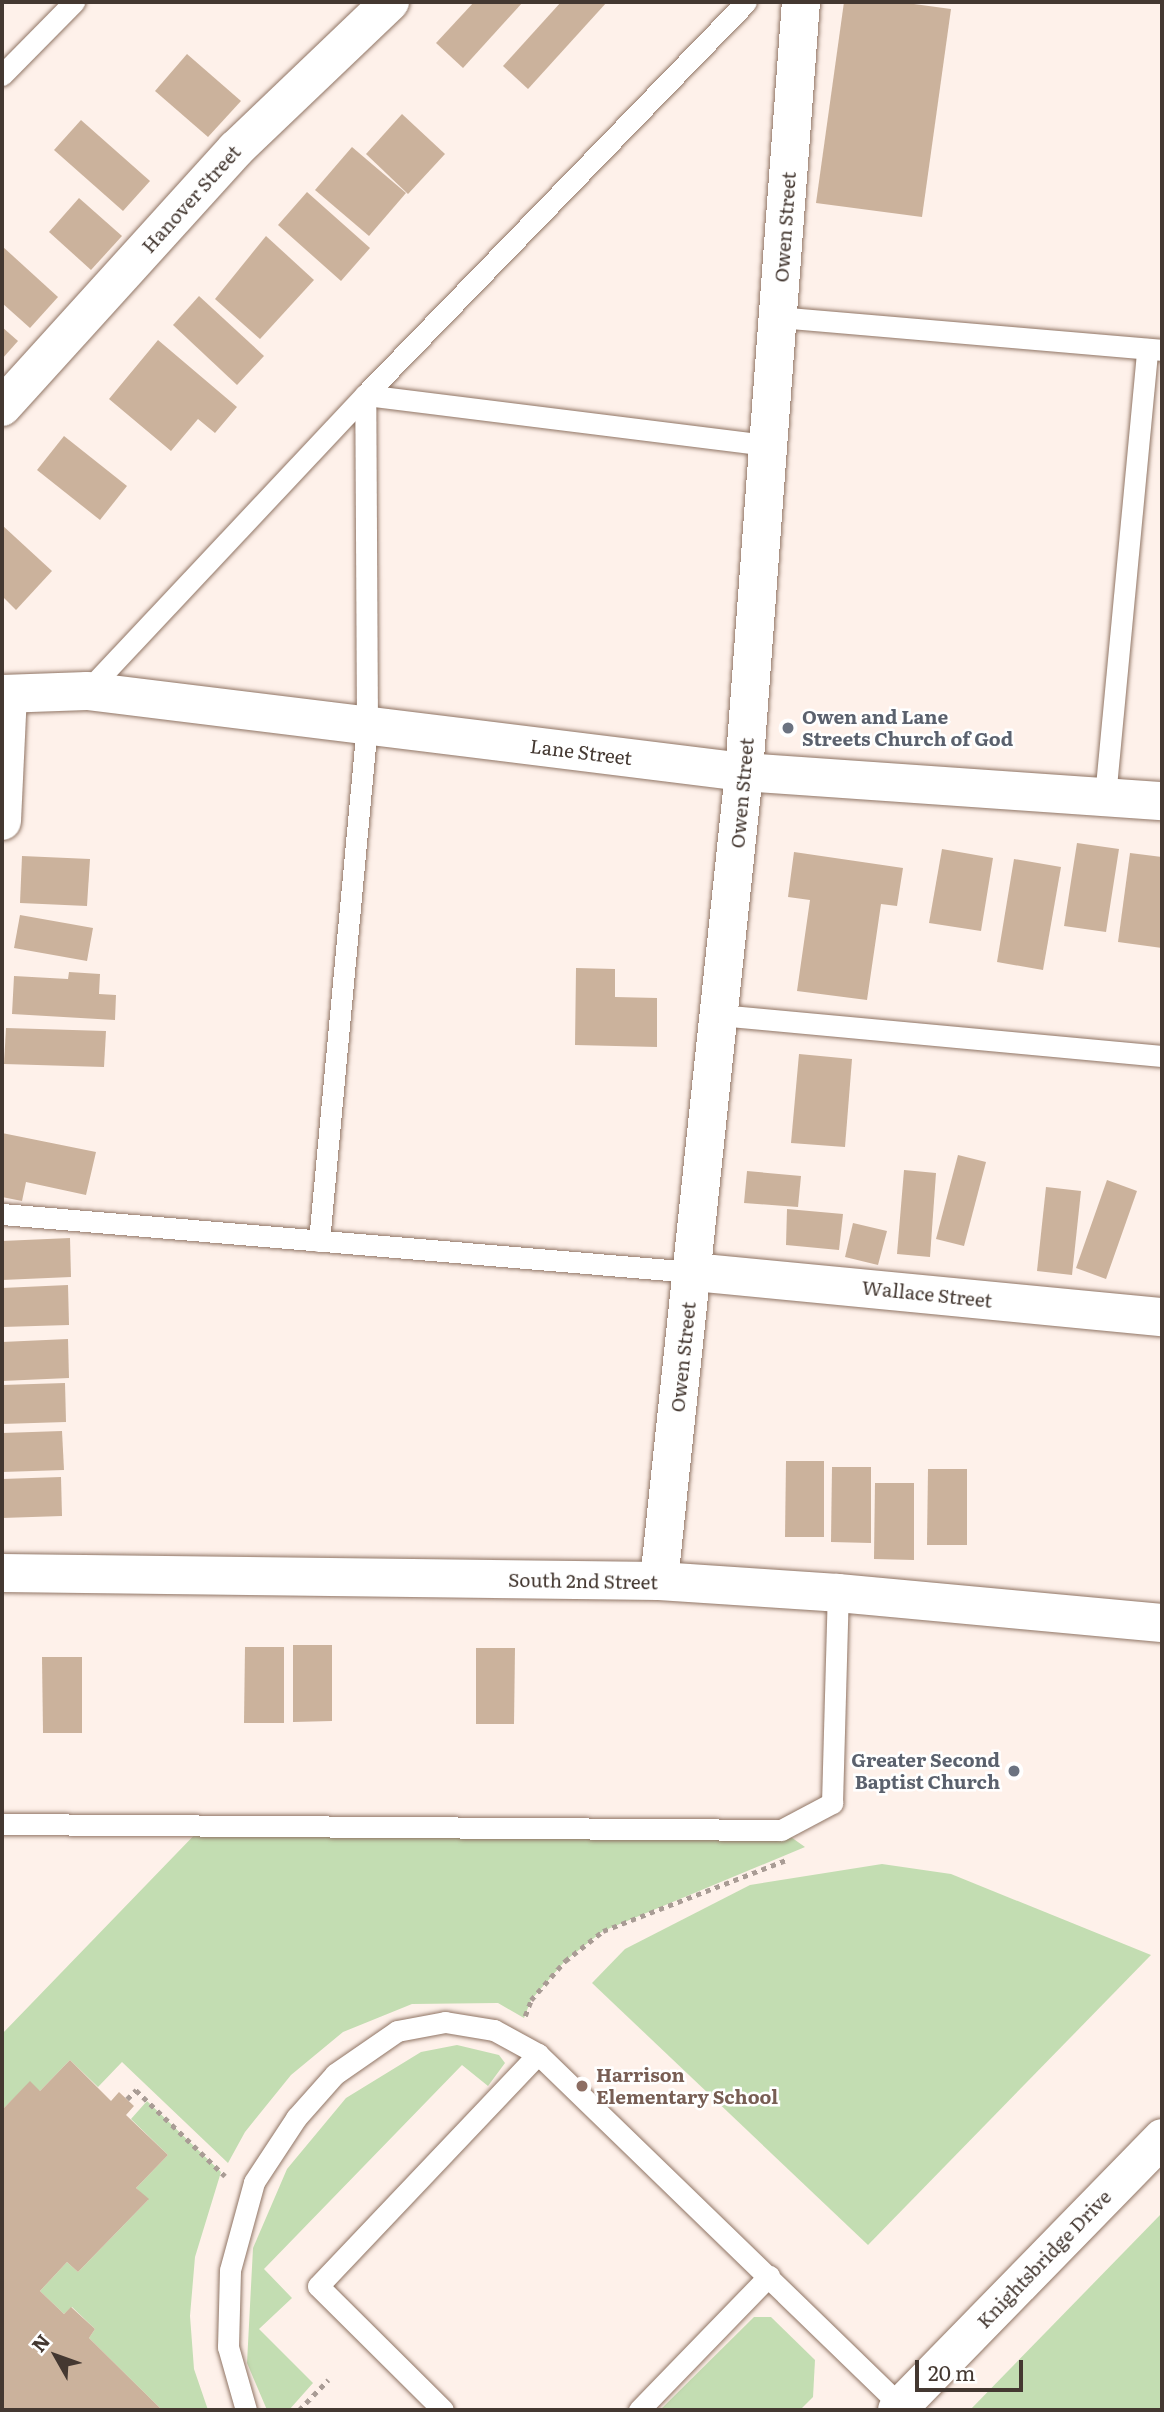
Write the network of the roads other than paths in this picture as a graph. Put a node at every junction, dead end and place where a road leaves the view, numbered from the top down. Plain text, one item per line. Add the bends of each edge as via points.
1 (74, 2) edge
2 (390, 2) edge
3 (746, 2) edge
4 (801, 2) edge
5 (2, 75) edge
6 (778, 317) junction
7 (1154, 350) edge
8 (365, 395) junction
9 (2, 407) edge
10 (769, 445) junction
11 (87, 691) junction
12 (5, 694) edge
13 (367, 725) junction
14 (744, 772) junction
15 (4, 773) edge
16 (1105, 797) junction
17 (1162, 801) edge
18 (2, 821) edge
19 (719, 1016) junction
20 (1162, 1056) edge
21 (2, 1214) edge
22 (319, 1241) junction
23 (693, 1272) junction
24 (1162, 1317) edge
25 (2, 1573) edge
26 (659, 1581) junction
27 (838, 1593) junction
28 (1162, 1623) edge
29 (2, 1824) edge
30 (538, 2054) junction
31 (1162, 2138) edge
32 (769, 2276) junction
33 (899, 2408) edge
34 (246, 2410) edge
35 (443, 2410) edge
36 (639, 2410) edge

1 - 5 lane
2 - 9 street, Hanover Street via 236,149
3 - 8 lane
4 - 6 street, Owen Street
6 - 7 lane
6 - 10 street, Owen Street
7 - 16 lane
8 - 10 lane
8 - 11 lane
8 - 13 lane
10 - 14 street, Owen Street
11 - 12 street, Lane Street
11 - 13 street, Lane Street
12 - 15 street
13 - 14 street, Lane Street
13 - 22 lane
14 - 16 street, Lane Street
14 - 19 street, Owen Street
15 - 18 street
16 - 17 street, Lane Street
19 - 20 lane
19 - 23 street, Owen Street
21 - 22 lane
22 - 23 lane
23 - 24 street, Wallace Street
23 - 26 street, Owen Street
25 - 26 street, South 2nd Street
26 - 27 street, South 2nd Street
27 - 28 street, South 2nd Street
27 - 29 lane via 832,1803 781,1830
30 - 32 lane
30 - 34 lane via 494,2030 445,2022 397,2031 335,2074 296,2118 254,2182 230,2270 228,2347
30 - 35 lane via 318,2286
31 - 33 street, Knightsbridge Drive
32 - 33 lane
32 - 36 lane

